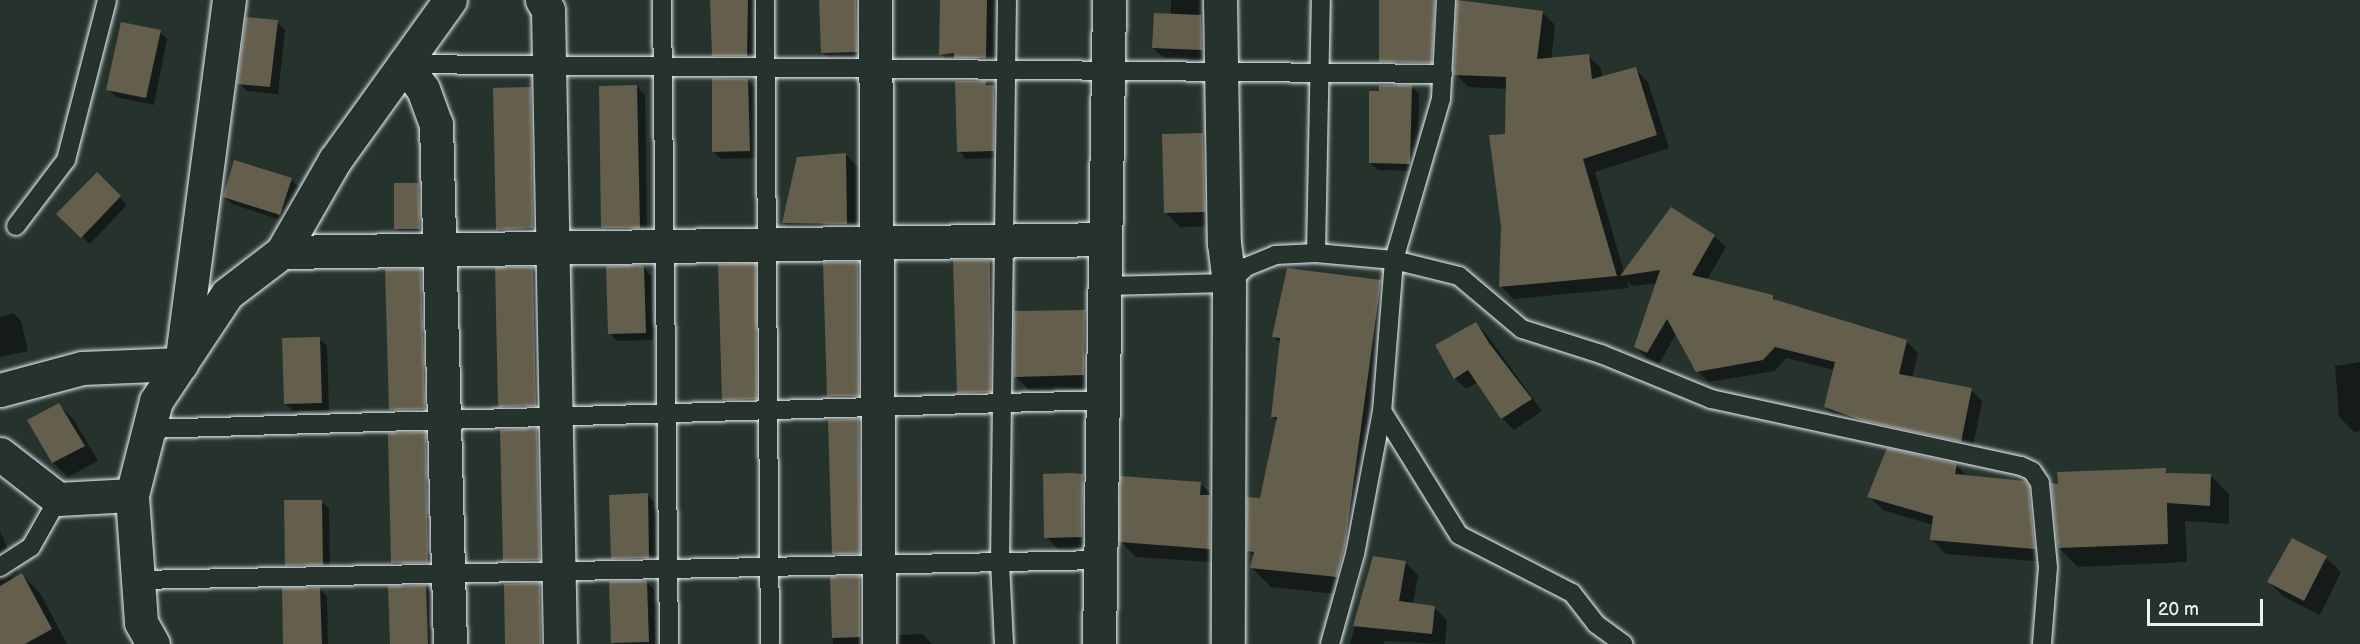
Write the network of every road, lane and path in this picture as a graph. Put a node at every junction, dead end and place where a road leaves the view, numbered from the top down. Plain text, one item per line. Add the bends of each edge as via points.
1 (107, 0) edge
2 (229, 0) edge
3 (450, 0) edge
4 (542, 0) edge
5 (662, 0) edge
6 (765, 0) edge
7 (875, 0) edge
8 (1007, 0) edge
9 (1109, 0) edge
10 (1220, 0) edge
11 (1321, 0) edge
12 (1446, 0) edge
13 (404, 64) junction
14 (549, 65) junction
15 (663, 66) junction
16 (765, 67) junction
17 (875, 69) junction
18 (1006, 70) junction
19 (1108, 71) junction
20 (1221, 72) junction
21 (1320, 73) junction
22 (1443, 74) junction
23 (16, 226) dead end
24 (1105, 239) junction
25 (1002, 240) junction
26 (876, 242) junction
27 (767, 244) junction
28 (664, 246) junction
29 (553, 247) junction
30 (439, 249) junction
31 (282, 252) junction
32 (1316, 253) junction
33 (1394, 260) junction
34 (1228, 283) junction
35 (1105, 286) junction
36 (181, 364) junction
37 (0, 390) edge
38 (1104, 400) junction
39 (1004, 403) junction
40 (876, 407) junction
41 (768, 411) junction
42 (1382, 411) junction
43 (666, 414) junction
44 (556, 417) junction
45 (443, 420) junction
46 (149, 429) junction
47 (0, 454) edge
48 (132, 495) junction
49 (58, 499) junction
50 (1100, 560) junction
51 (1000, 562) junction
52 (878, 565) junction
53 (0, 567) edge
54 (770, 567) junction
55 (668, 570) junction
56 (559, 572) junction
57 (448, 574) junction
58 (138, 580) junction
59 (153, 644) edge
60 (450, 644) edge
61 (560, 644) edge
62 (669, 644) edge
63 (770, 644) edge
64 (879, 644) edge
65 (1004, 644) edge
66 (1099, 644) edge
67 (1228, 644) edge
68 (1330, 644) edge
69 (1624, 644) edge
70 (2042, 644) edge

1 - 23 lane via 66,160
2 - 36 street
3 - 13 street
4 - 14 street via 548,10
5 - 15 lane
6 - 16 lane
7 - 17 street
8 - 18 lane
9 - 19 street
10 - 20 street
11 - 21 lane
12 - 22 lane
13 - 14 lane
13 - 30 street via 423,89 436,124
13 - 31 street via 335,160
14 - 15 lane
14 - 29 street
15 - 16 lane
15 - 28 lane
16 - 17 lane
16 - 27 lane
17 - 18 lane
17 - 26 street
18 - 19 lane
18 - 25 lane
19 - 20 lane
19 - 24 street
20 - 21 lane
20 - 34 street
21 - 22 lane
21 - 32 lane
22 - 33 lane via 1441,99
24 - 25 street
24 - 35 street
25 - 26 street
25 - 39 lane
26 - 27 street
26 - 40 street
27 - 28 street
27 - 41 lane
28 - 29 street
28 - 43 lane
29 - 30 street
29 - 44 street
30 - 31 street
30 - 45 street
31 - 36 street via 226,294
32 - 33 lane
32 - 34 lane via 1264,258
33 - 42 lane
33 - 70 lane via 1459,276 1522,329 1601,354 1710,399 2032,471 2040,483 2048,567
34 - 35 lane
34 - 67 street
35 - 38 street
36 - 37 street via 82,368
36 - 46 street via 156,402
38 - 39 lane
38 - 50 street
39 - 40 lane
39 - 51 lane
40 - 41 lane
40 - 52 street
41 - 43 lane
41 - 54 lane
42 - 68 lane via 1355,554
42 - 69 lane via 1459,534 1572,593 1596,624
43 - 44 lane
43 - 55 lane
44 - 45 lane
44 - 56 street
45 - 46 lane
45 - 57 street
46 - 48 street
47 - 49 street
48 - 49 street
48 - 58 street
49 - 53 lane via 31,546
50 - 51 lane
50 - 66 street
51 - 52 lane
51 - 65 lane
52 - 54 lane
52 - 64 street
54 - 55 lane
54 - 63 lane
55 - 56 lane
55 - 62 lane
56 - 57 lane
56 - 61 street
57 - 58 lane
57 - 60 street
58 - 59 street via 141,622

